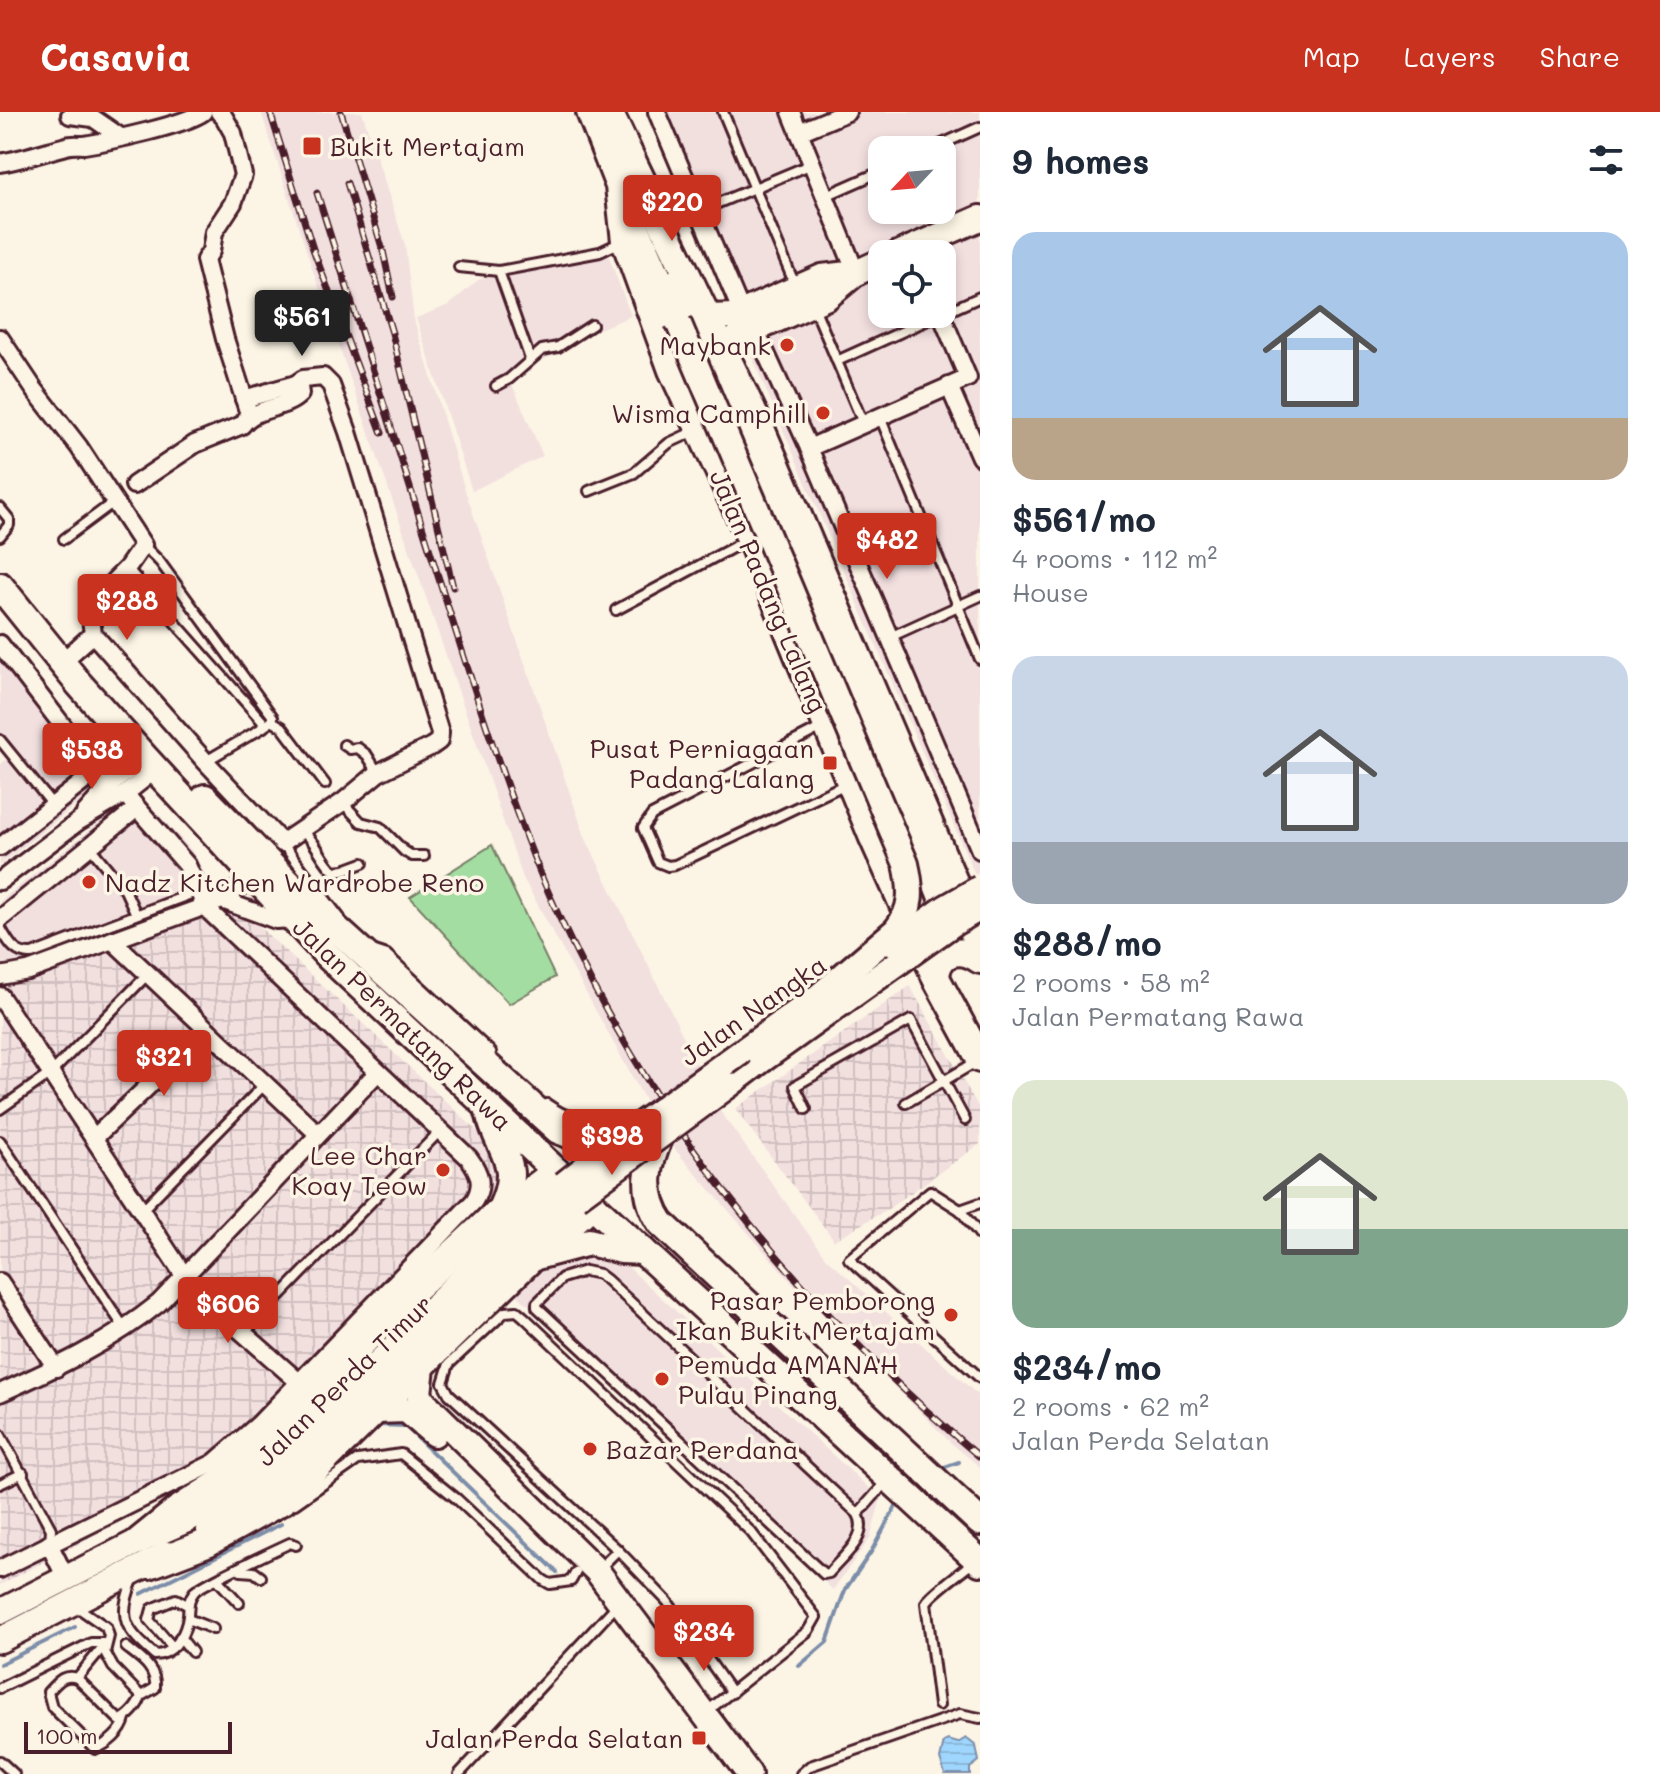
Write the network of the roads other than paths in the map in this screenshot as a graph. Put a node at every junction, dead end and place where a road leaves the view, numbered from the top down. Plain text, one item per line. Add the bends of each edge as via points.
1 (203, 112) edge
2 (219, 112) edge
3 (590, 112) edge
4 (609, 112) edge
5 (657, 112) edge
6 (723, 112) edge
7 (791, 112) edge
8 (847, 112) edge
9 (70, 114) edge
10 (980, 127) edge
11 (799, 132) junction
12 (119, 136) junction
13 (956, 138) edge
14 (67, 145) junction
15 (0, 163) edge
16 (812, 164) junction
17 (868, 177) edge
18 (619, 186) junction
19 (754, 188) junction
20 (825, 196) junction
21 (699, 211) junction
22 (980, 218) edge
23 (933, 240) edge
24 (625, 241) junction
25 (459, 267) dead end
26 (868, 267) edge
27 (499, 271) junction
28 (856, 273) junction
29 (804, 296) junction
30 (980, 297) edge
31 (956, 307) edge
32 (693, 318) junction
33 (748, 321) junction
34 (592, 325) dead end
35 (910, 328) edge
36 (949, 328) edge
37 (0, 338) edge
38 (728, 358) junction
39 (530, 359) junction
40 (837, 361) junction
41 (974, 375) edge
42 (296, 384) junction
43 (496, 386) dead end
44 (949, 386) junction
45 (244, 399) junction
46 (880, 417) junction
47 (246, 419) junction
48 (864, 424) junction
49 (698, 430) junction
50 (809, 448) junction
51 (980, 457) edge
52 (134, 485) dead end
53 (589, 491) dead end
54 (115, 501) junction
55 (0, 508) edge
56 (0, 536) edge
57 (750, 538) junction
58 (64, 539) dead end
59 (143, 545) junction
60 (127, 568) junction
61 (0, 586) edge
62 (980, 596) edge
63 (958, 606) junction
64 (616, 610) dead end
65 (93, 634) junction
66 (889, 637) junction
67 (0, 644) edge
68 (980, 659) edge
69 (62, 662) junction
70 (87, 685) junction
71 (272, 721) junction
72 (826, 725) junction
73 (262, 728) junction
74 (0, 740) edge
75 (344, 745) dead end
76 (205, 761) junction
77 (150, 764) junction
78 (97, 771) junction
79 (378, 773) junction
80 (850, 782) junction
81 (325, 784) dead end
82 (109, 786) junction
83 (125, 794) junction
84 (343, 802) junction
85 (52, 804) junction
86 (137, 808) junction
87 (79, 821) junction
88 (300, 829) junction
89 (282, 843) junction
90 (0, 847) edge
91 (90, 847) junction
92 (980, 850) edge
93 (424, 856) dead end
94 (363, 863) dead end
95 (253, 877) junction
96 (0, 881) edge
97 (980, 888) edge
98 (202, 898) junction
99 (222, 900) junction
100 (962, 913) edge
101 (136, 914) junction
102 (0, 919) edge
103 (292, 919) junction
104 (0, 927) edge
105 (916, 932) junction
106 (112, 940) junction
107 (980, 958) edge
108 (148, 974) junction
109 (0, 976) edge
110 (936, 978) junction
111 (0, 996) edge
112 (812, 1002) junction
113 (207, 1030) junction
114 (980, 1059) edge
115 (500, 1061) dead end
116 (51, 1073) junction
117 (377, 1073) junction
118 (944, 1080) junction
119 (265, 1084) junction
120 (544, 1102) dead end
121 (906, 1103) dead end
122 (488, 1107) junction
123 (0, 1109) edge
124 (806, 1109) dead end
125 (582, 1117) dead end
126 (965, 1120) dead end
127 (440, 1131) junction
128 (630, 1132) junction
129 (318, 1134) junction
130 (661, 1134) junction
131 (94, 1138) junction
132 (0, 1141) edge
133 (572, 1189) junction
134 (980, 1203) edge
135 (501, 1209) junction
136 (960, 1210) junction
137 (142, 1211) junction
138 (980, 1235) edge
139 (643, 1251) junction
140 (533, 1257) junction
141 (185, 1277) junction
142 (0, 1282) edge
143 (126, 1330) junction
144 (244, 1333) junction
145 (422, 1367) junction
146 (56, 1368) junction
147 (980, 1378) edge
148 (300, 1383) junction
149 (0, 1393) edge
150 (376, 1411) junction
151 (0, 1434) edge
152 (23, 1473) junction
153 (0, 1484) edge
154 (900, 1488) junction
155 (284, 1500) junction
156 (858, 1514) junction
157 (980, 1522) edge
158 (49, 1544) junction
159 (296, 1545) dead end
160 (618, 1550) junction
161 (141, 1559) junction
162 (978, 1561) edge
163 (0, 1569) edge
164 (236, 1571) junction
165 (587, 1571) junction
166 (261, 1577) dead end
167 (66, 1578) junction
168 (217, 1579) junction
169 (98, 1599) junction
170 (620, 1601) junction
171 (239, 1603) dead end
172 (187, 1605) junction
173 (0, 1612) edge
174 (188, 1619) junction
175 (213, 1629) dead end
176 (0, 1640) edge
177 (178, 1641) junction
178 (106, 1643) junction
179 (126, 1647) dead end
180 (192, 1652) dead end
181 (77, 1678) junction
182 (0, 1688) edge
183 (732, 1693) junction
184 (141, 1696) junction
185 (939, 1705) dead end
186 (705, 1713) junction
187 (980, 1718) edge
188 (125, 1719) junction
189 (0, 1761) edge
190 (14, 1774) edge
191 (459, 1774) edge
192 (749, 1774) edge
193 (801, 1774) edge

1 - 12 street via 191,121
2 - 45 street via 233,133 243,175 205,260
3 - 18 main road, Jalan Padang Lalang
4 - 32 main road
5 - 21 street
6 - 19 lane
7 - 11 street
8 - 11 street
9 - 12 street via 93,118
9 - 14 street
10 - 13 lane
11 - 16 street
12 - 14 street
14 - 15 street
16 - 19 lane
16 - 20 street
17 - 20 lane
18 - 24 main road, Jalan Padang Lalang
18 - 32 street
19 - 21 lane
19 - 29 lane
20 - 28 street
21 - 33 street
22 - 23 street
24 - 27 lane via 600,252
24 - 49 main road, Jalan Padang Lalang via 634,276
25 - 27 lane
26 - 28 street
27 - 39 lane
28 - 29 street via 827,297
29 - 33 street
29 - 40 lane
30 - 31 lane
32 - 33 street
32 - 38 main road
32 - 100 street via 883,749
32 - 112 street, bridge via 912,890 906,918 896,930
33 - 38 street via 732,342
33 - 50 street
34 - 39 lane
35 - 40 lane
36 - 41 street
37 - 54 street
38 - 100 main road
39 - 43 lane
40 - 48 lane
41 - 44 street
42 - 45 street
42 - 47 street via 300,394 295,400
42 - 79 street via 323,377 331,385 440,733 432,746
44 - 46 street
44 - 51 street
45 - 47 street
46 - 48 street
46 - 63 lane
47 - 52 street via 186,449
48 - 50 street
49 - 53 lane via 669,443 634,473
49 - 57 main road, Jalan Padang Lalang
50 - 66 street
54 - 58 lane
54 - 59 street
55 - 56 lane via 9,525
57 - 64 lane
57 - 72 main road, Jalan Padang Lalang
59 - 60 street
59 - 71 lane via 242,672
60 - 65 street via 92,603
60 - 73 lane via 261,717
61 - 69 main road, Jalan Permatang Rawa
62 - 63 lane
63 - 66 lane
63 - 68 lane
65 - 69 street
65 - 76 street
66 - 92 street
67 - 78 street
69 - 70 main road, Jalan Permatang Rawa
70 - 77 main road, Jalan Permatang Rawa
70 - 128 main road via 118,706 308,903 558,1130 586,1141
71 - 73 lane
71 - 81 lane
72 - 80 main road, Jalan Padang Lalang
72 - 80 lane via 652,815 643,828 658,862 675,865
73 - 76 lane
74 - 85 lane
75 - 79 lane via 367,755
76 - 89 street
77 - 82 street
77 - 83 street
77 - 95 main road, Jalan Permatang Rawa
78 - 82 street
78 - 85 street
79 - 84 street
80 - 105 main road, Jalan Padang Lalang
82 - 87 street
83 - 86 street
83 - 87 street
84 - 88 street
84 - 93 lane via 361,822 380,827 404,851
85 - 90 street
86 - 91 street
86 - 98 street via 187,865
87 - 96 street
88 - 89 street
88 - 94 lane via 334,871
89 - 115 lane via 357,941 387,955
91 - 101 lane via 125,890
91 - 102 street
95 - 99 street
95 - 103 main road, Jalan Permatang Rawa
97 - 100 street, Jalan Nangka, bridge
98 - 99 street
98 - 101 lane
98 - 106 street
98 - 117 street via 254,957
99 - 103 street via 276,920
100 - 105 main road via 955,929 946,934
100 - 107 main road
100 - 112 street, Jalan Nangka, bridge
100 - 130 street, Jalan Nangka, bridge
101 - 104 lane via 32,954 13,948
103 - 122 main road, Jalan Permatang Rawa
105 - 110 main road, Jalan Padang Lalang
106 - 108 street
106 - 109 street
107 - 110 main road via 962,951 949,954
108 - 113 street
108 - 116 lane
110 - 114 main road, Jalan Padang Lalang
111 - 116 street
112 - 128 street, Jalan Nangka, bridge
113 - 119 street
113 - 131 street
114 - 118 lane
116 - 123 lane
116 - 131 street
117 - 127 street
117 - 129 street
118 - 121 lane
118 - 124 lane via 911,1020 795,1086
118 - 126 lane
119 - 129 street
119 - 137 lane
120 - 125 lane via 561,1114
122 - 133 main road, Jalan Permatang Rawa
122 - 135 main road via 510,1166
127 - 144 lane
127 - 148 street, Jalan Perda Timur via 469,1158 480,1180 474,1201
128 - 133 street, Jalan Nangka, bridge
129 - 141 street
130 - 133 street, Jalan Nangka, bridge
130 - 157 main road via 647,1183 661,1223
131 - 137 street
132 - 143 lane
133 - 135 main road
133 - 139 main road, Jalan Permatang Rawa
133 - 140 main road
133 - 161 street, Jalan Perda Timur via 313,1454 255,1500
134 - 136 lane
135 - 161 main road via 405,1298 269,1440 229,1477 176,1511
136 - 138 lane
136 - 147 lane via 930,1191 849,1259
137 - 141 street
139 - 140 main road via 589,1242
139 - 154 main road, Jalan Permatang Rawa
140 - 145 main road
141 - 143 street
141 - 144 street
142 - 146 street
143 - 146 street
144 - 148 street
145 - 150 main road
145 - 165 street via 423,1401
146 - 149 street
148 - 158 street, Jalan Perda Timur via 214,1463
150 - 155 main road
150 - 165 street via 406,1410 415,1415
151 - 152 lane
152 - 153 lane
152 - 158 lane via 51,1529
154 - 156 lane
154 - 162 main road, Jalan Permatang Rawa
155 - 161 main road via 209,1542
155 - 165 lane via 294,1504 358,1460 401,1454 543,1580 571,1581
156 - 156 lane via 599,1274 570,1273 537,1303 824,1574 860,1537 863,1524
158 - 163 street, Jalan Perda Timur
158 - 167 street
159 - 164 lane via 290,1543
160 - 165 lane
160 - 183 lane via 667,1601
160 - 183 lane via 443,1383 449,1364 505,1312 517,1311 524,1317 751,1532 816,1617 808,1631
161 - 167 street, Jalan Perda Timur
161 - 169 street, Jalan Perda Timur
162 - 185 lane via 926,1603
164 - 166 lane
164 - 168 lane
165 - 170 street
167 - 173 street, Jalan Perda Timur
168 - 171 lane
168 - 172 lane via 199,1586
169 - 176 street, Jalan Perda Timur
169 - 177 lane via 155,1655 172,1651
169 - 178 lane via 109,1636
170 - 186 street
170 - 191 lane
172 - 174 lane
172 - 177 lane via 176,1599 152,1609 149,1620 171,1645
174 - 175 lane
174 - 177 lane
177 - 180 lane
178 - 181 lane
178 - 182 lane via 91,1643
178 - 184 lane via 113,1667
179 - 184 lane via 156,1679 155,1688
181 - 188 lane via 119,1720
181 - 188 lane via 62,1678 48,1692 49,1702 95,1749 122,1728
183 - 186 lane
184 - 188 lane
186 - 192 street
187 - 193 lane via 960,1714 810,1766
189 - 190 lane

